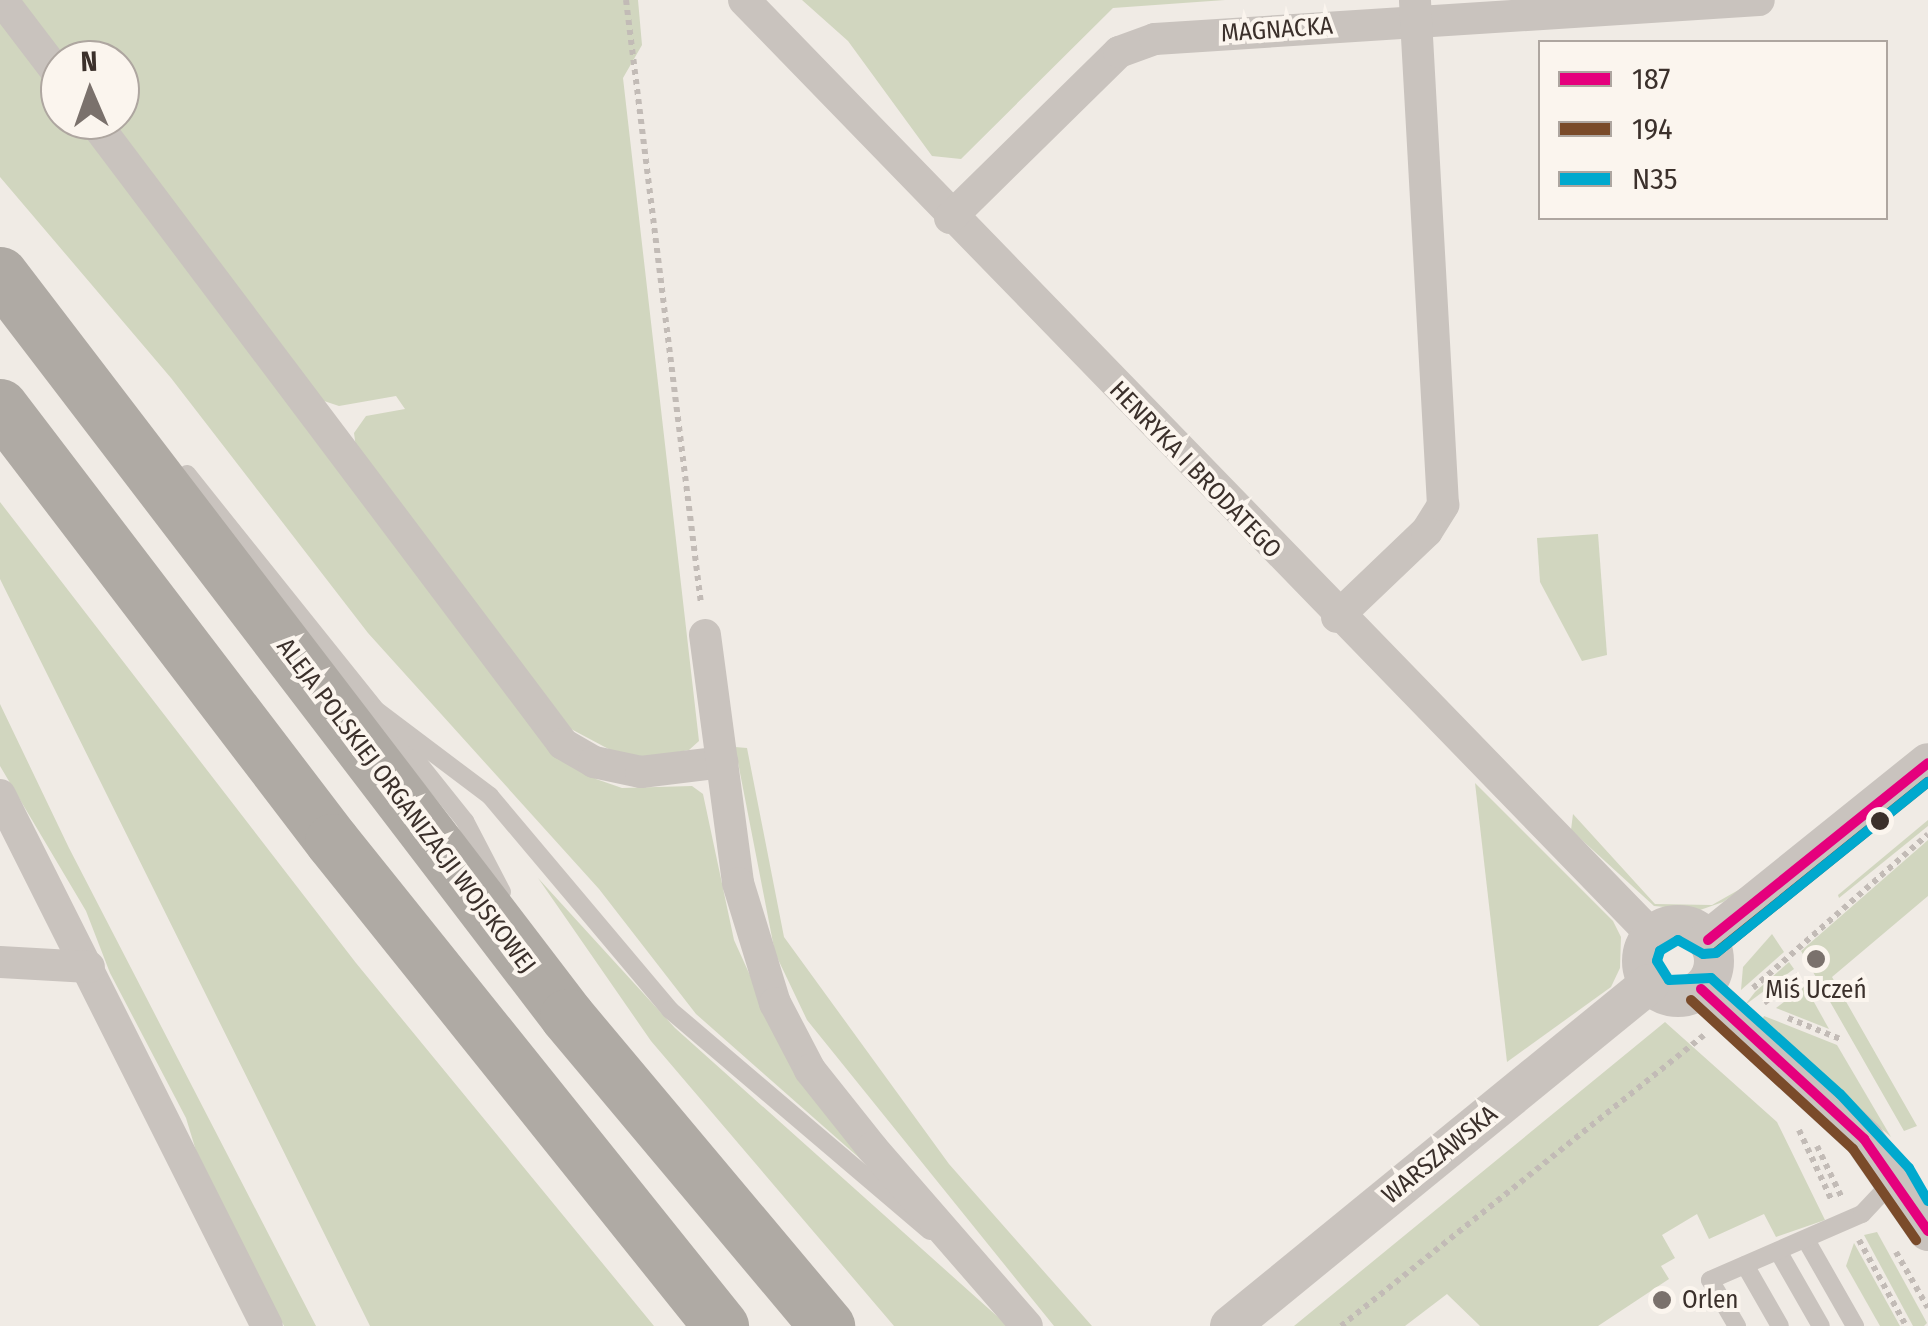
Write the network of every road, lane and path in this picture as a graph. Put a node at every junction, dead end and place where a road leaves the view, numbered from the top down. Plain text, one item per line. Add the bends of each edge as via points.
1 (2, 0) edge
2 (626, 0) edge
3 (744, 0) edge
4 (1759, 0) edge
5 (1416, 10) edge
6 (40, 50) edge
7 (108, 140) edge
8 (950, 218) junction
9 (0, 274) edge
10 (84, 382) junction
11 (0, 406) edge
12 (1337, 617) junction
13 (705, 636) joint
14 (376, 710) junction
15 (722, 762) junction
16 (1928, 762) edge
17 (0, 795) edge
18 (1928, 834) edge
19 (1652, 935) junction
20 (1708, 940) junction
21 (0, 962) edge
22 (89, 966) junction
23 (1802, 972) dead end
24 (1650, 984) junction
25 (1701, 989) junction
26 (1743, 998) dead end
27 (1760, 1007) junction
28 (1752, 1014) dead end
29 (567, 1016) junction
30 (1717, 1039) dead end
31 (1697, 1040) junction
32 (1842, 1040) dead end
33 (1713, 1052) dead end
34 (1792, 1113) dead end
35 (1806, 1124) dead end
36 (1917, 1204) edge
37 (1855, 1218) junction
38 (1806, 1240) junction
39 (1778, 1251) junction
40 (964, 1253) junction
41 (1745, 1265) junction
42 (1928, 1308) edge
43 (267, 1326) edge
44 (721, 1326) edge
45 (826, 1326) edge
46 (1027, 1326) edge
47 (1230, 1326) edge
48 (1341, 1326) edge
49 (1737, 1326) edge
50 (1780, 1326) edge
51 (1821, 1326) edge
52 (1856, 1326) edge
53 (1906, 1326) edge

1 - 6 street
2 - 13 path
3 - 8 street, HENRYKA I BRODATEGO
4 - 5 street, MAGNACKA
5 - 8 street, MAGNACKA via 1154,38 1119,52
5 - 12 street via 1444,505 1427,531
7 - 15 street via 564,744 594,762 641,772
8 - 12 street, HENRYKA I BRODATEGO
9 - 10 highway, ALEJA POLSKIEJ ORGANIZACJI WOJSKOWEJ
10 - 14 lane via 164,448
10 - 29 highway, ALEJA POLSKIEJ ORGANIZACJI WOJSKOWEJ
11 - 44 highway via 401,929
12 - 19 street, HENRYKA I BRODATEGO
13 - 15 street
14 - 29 lane via 465,821
14 - 40 lane via 490,796 670,1010 900,1211
15 - 40 street via 738,883 775,1003 810,1070
16 - 20 street
17 - 22 street
18 - 26 path
19 - 20 street via 1681,924
19 - 24 street via 1641,964
20 - 25 street via 1714,966
21 - 22 street
22 - 43 street
23 - 27 path
24 - 25 street via 1674,998
24 - 47 street, WARSZAWSKA
25 - 36 street via 1829,1104
27 - 28 path
27 - 32 path
29 - 45 highway, ALEJA POLSKIEJ ORGANIZACJI WOJSKOWEJ
30 - 31 path via 1708,1032
31 - 33 path
31 - 48 path
34 - 37 path
35 - 37 path
36 - 37 lane
37 - 38 lane
37 - 42 path via 1890,1240
37 - 53 path
38 - 39 lane
38 - 52 lane
39 - 41 lane
39 - 51 lane
40 - 46 street
41 - 49 lane via 1710,1280
41 - 50 lane

